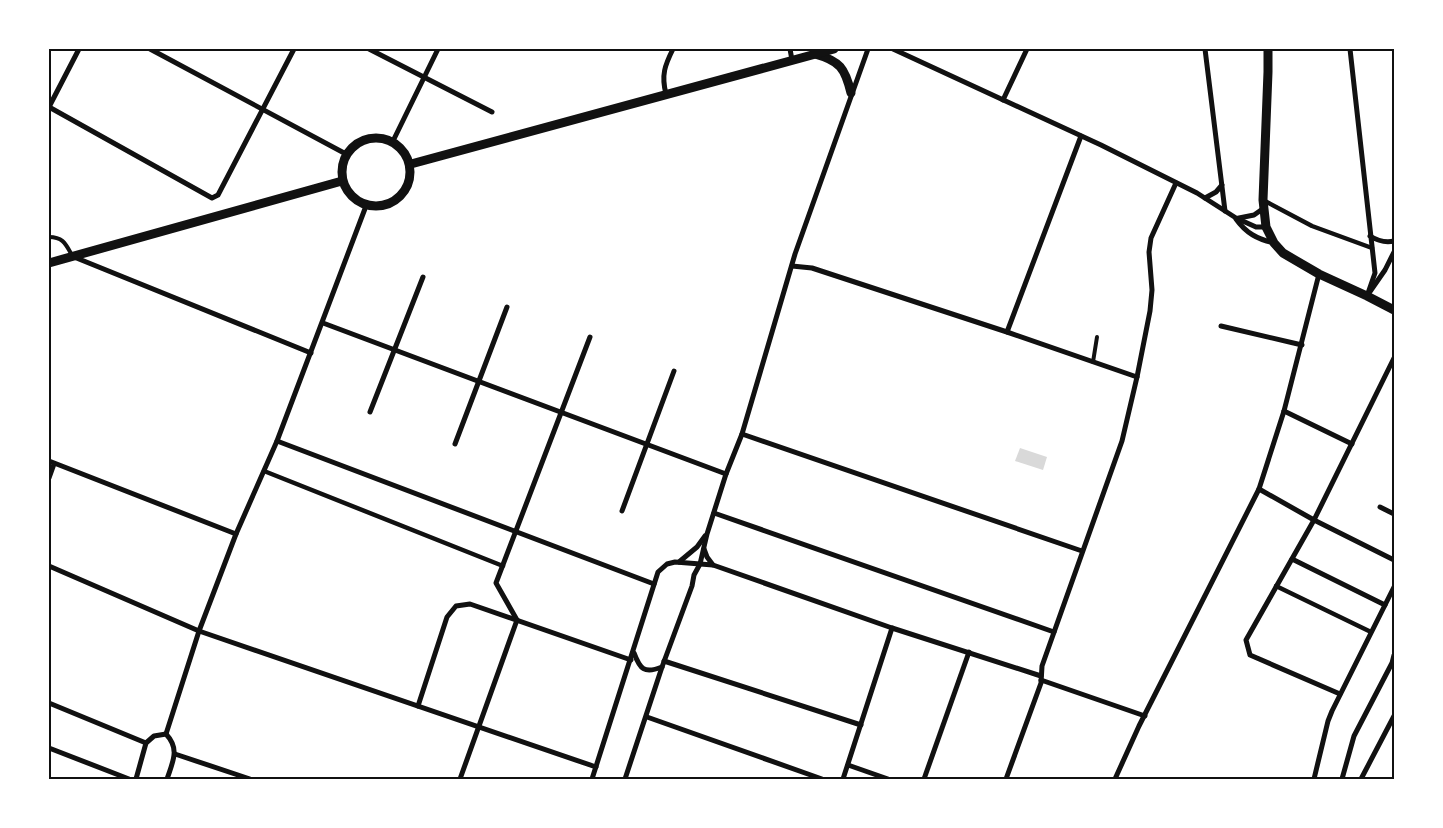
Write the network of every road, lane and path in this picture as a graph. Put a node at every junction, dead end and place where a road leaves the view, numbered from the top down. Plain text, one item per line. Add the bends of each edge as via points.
1 (79, 49) edge
2 (150, 49) edge
3 (294, 49) edge
4 (369, 49) edge
5 (438, 49) edge
6 (673, 49) edge
7 (790, 49) edge
8 (834, 49) edge
9 (868, 49) edge
10 (893, 49) edge
11 (1027, 49) edge
12 (1205, 49) edge
13 (1268, 49) edge
14 (1350, 49) edge
15 (815, 54) junction
16 (792, 60) junction
17 (425, 78) junction
18 (852, 93) junction
19 (666, 94) junction
20 (1003, 100) junction
21 (49, 107) edge
22 (262, 109) junction
23 (492, 112) dead end
24 (1081, 136) junction
25 (393, 142) junction
26 (346, 154) junction
27 (411, 164) junction
28 (342, 181) junction
29 (1176, 183) junction
30 (1222, 185) junction
31 (1204, 198) junction
32 (1264, 204) junction
33 (366, 206) junction
34 (1225, 212) junction
35 (1236, 218) junction
36 (1266, 228) junction
37 (49, 236) edge
38 (1370, 236) junction
39 (1394, 241) edge
40 (1274, 242) junction
41 (1372, 248) junction
42 (1394, 252) edge
43 (73, 257) junction
44 (49, 263) edge
45 (792, 266) junction
46 (1319, 274) junction
47 (423, 277) dead end
48 (1367, 296) junction
49 (507, 307) dead end
50 (1394, 310) edge
51 (323, 323) junction
52 (1221, 326) dead end
53 (1006, 332) junction
54 (590, 337) dead end
55 (1098, 337) dead end
56 (1302, 345) junction
57 (394, 350) junction
58 (311, 353) junction
59 (1394, 358) edge
60 (1093, 362) junction
61 (674, 370) dead end
62 (1137, 377) junction
63 (478, 381) junction
64 (1284, 411) junction
65 (370, 412) dead end
66 (562, 413) junction
67 (742, 434) junction
68 (277, 441) junction
69 (455, 444) dead end
70 (646, 444) junction
71 (1352, 444) junction
72 (52, 463) edge
73 (264, 470) junction
74 (726, 474) junction
75 (49, 478) edge
76 (1259, 489) junction
77 (1380, 507) dead end
78 (622, 511) dead end
79 (714, 513) junction
80 (1394, 514) edge
81 (1314, 520) junction
82 (516, 532) junction
83 (236, 534) junction
84 (707, 534) junction
85 (704, 548) junction
86 (1082, 551) junction
87 (1292, 559) junction
88 (1394, 560) edge
89 (682, 563) junction
90 (700, 564) junction
91 (713, 565) junction
92 (49, 566) edge
93 (502, 566) junction
94 (694, 575) junction
95 (654, 584) junction
96 (1276, 586) junction
97 (1394, 587) edge
98 (1385, 604) junction
99 (517, 620) junction
100 (892, 628) junction
101 (199, 630) junction
102 (1054, 632) junction
103 (1371, 632) junction
104 (633, 652) junction
105 (969, 652) junction
106 (1394, 656) edge
107 (631, 660) junction
108 (664, 660) junction
109 (662, 667) junction
110 (1041, 678) junction
111 (1340, 694) junction
112 (49, 703) edge
113 (418, 706) junction
114 (1144, 716) junction
115 (1394, 716) edge
116 (647, 717) junction
117 (861, 725) junction
118 (478, 726) junction
119 (166, 734) junction
120 (146, 743) junction
121 (49, 748) edge
122 (175, 754) junction
123 (848, 765) junction
124 (596, 767) junction
125 (129, 779) edge
126 (136, 779) edge
127 (167, 779) edge
128 (250, 779) edge
129 (460, 779) edge
130 (592, 779) edge
131 (627, 779) edge
132 (822, 779) edge
133 (843, 779) edge
134 (888, 779) edge
135 (924, 779) edge
136 (1006, 779) edge
137 (1114, 779) edge
138 (1314, 779) edge
139 (1342, 779) edge
140 (1361, 779) edge

1 - 21 street
2 - 22 street
3 - 22 street
4 - 17 street
5 - 17 street
6 - 19 street via 662,82
7 - 16 street
8 - 15 street
9 - 18 street
10 - 20 street
11 - 20 street
12 - 30 street
13 - 32 street
14 - 38 street
15 - 16 street
15 - 18 street via 831,58 842,68
16 - 19 street
17 - 23 street
17 - 25 street
18 - 45 street
19 - 27 street
20 - 24 street
21 - 22 street via 212,198 218,195
22 - 26 street
24 - 29 street
24 - 53 street
25 - 26 street via 383,139 363,141
25 - 27 street via 407,154
26 - 28 street
27 - 33 street via 407,188 400,198 390,204
28 - 33 street via 351,196
28 - 43 street
29 - 31 street
29 - 62 street via 1151,238 1152,290
30 - 31 street
30 - 34 street
31 - 34 street
32 - 35 street via 1254,215
32 - 36 street
32 - 41 street
33 - 51 street
34 - 35 street
35 - 36 street
35 - 40 street via 1259,240
36 - 40 street
37 - 43 lane via 58,237 66,244
38 - 39 street via 1378,241
38 - 41 street
40 - 46 street via 1283,253
41 - 48 street via 1375,273
42 - 48 street
43 - 44 street
43 - 58 street
45 - 53 street via 812,268
45 - 67 street
46 - 48 street
46 - 56 street
47 - 57 street
48 - 50 street
49 - 63 street
51 - 57 street
51 - 58 street
52 - 56 street
53 - 60 street
54 - 66 street
55 - 60 lane
56 - 64 street
57 - 63 street
57 - 65 street
58 - 68 street
59 - 71 street
60 - 62 street
61 - 70 street
62 - 86 street via 1122,441
63 - 66 street
63 - 69 street
64 - 71 street
64 - 76 street
66 - 70 street
66 - 82 street
67 - 74 street
67 - 86 street
68 - 73 street
68 - 82 street
70 - 74 street
70 - 78 street
71 - 81 street
72 - 75 street
72 - 83 street
73 - 83 street
73 - 93 street
74 - 79 street
76 - 81 street
76 - 114 street
77 - 80 street
79 - 84 street
79 - 102 street
81 - 87 street
81 - 88 street
82 - 93 street
82 - 95 street
83 - 101 street
84 - 85 street
84 - 89 street
85 - 90 street
85 - 91 street
86 - 102 street
87 - 96 street
87 - 98 street
89 - 90 street
89 - 94 street via 690,567
89 - 95 street via 663,567
90 - 91 street
90 - 94 street
91 - 100 street
92 - 101 street
93 - 99 street via 496,583
94 - 108 street
95 - 104 street
96 - 103 street
96 - 111 street via 1246,640 1250,655
97 - 98 street
98 - 103 street
99 - 107 street
99 - 113 street via 470,604 456,606 447,617
99 - 118 street
100 - 105 street
100 - 117 street
101 - 113 street
101 - 119 street
102 - 110 street
103 - 111 street
104 - 107 street
104 - 109 street via 639,666 645,670
105 - 110 street
105 - 135 street
106 - 139 street via 1354,736
107 - 124 street
108 - 109 street
108 - 117 street
109 - 116 street
110 - 114 street
110 - 136 street
111 - 138 street via 1328,721
112 - 120 street
113 - 118 street
114 - 137 street
115 - 140 street
116 - 131 street
116 - 132 street
117 - 123 street
118 - 124 street
118 - 129 street
119 - 120 street via 154,736
119 - 122 street via 173,741
120 - 126 street
121 - 125 street
122 - 127 street
122 - 128 street
123 - 133 street
123 - 134 street
124 - 130 street

